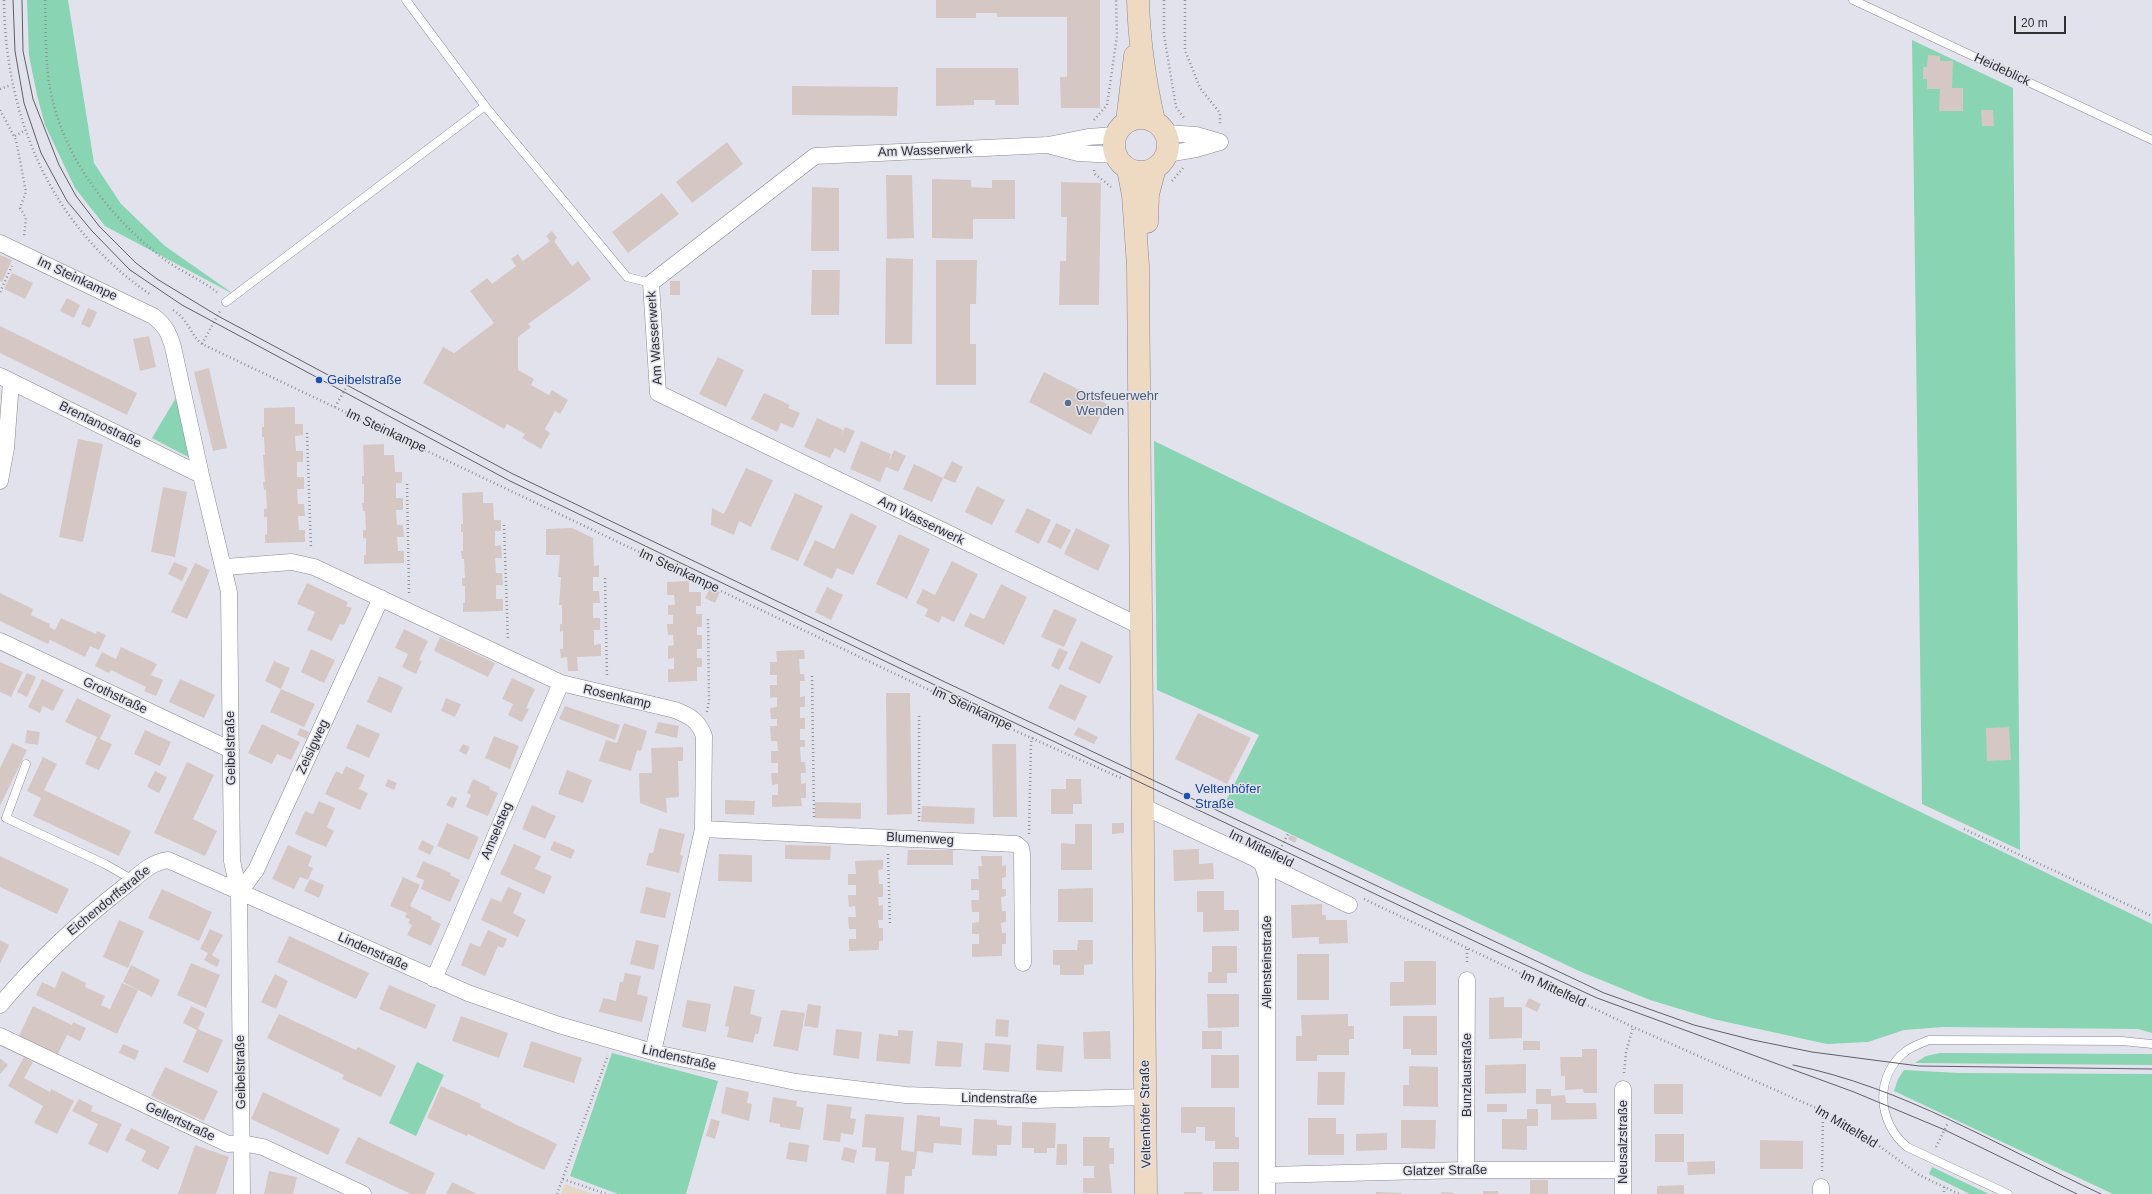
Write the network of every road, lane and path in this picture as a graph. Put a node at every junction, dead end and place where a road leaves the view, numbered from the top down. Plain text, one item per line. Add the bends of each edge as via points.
1 (4, 0) edge
2 (45, 0) edge
3 (406, 0) edge
4 (1138, 0) edge
5 (1164, 0) edge
6 (1185, 0) edge
7 (1853, 0) edge
8 (1139, 35) junction
9 (11, 85) junction
10 (0, 89) edge
11 (485, 106) junction
12 (0, 110) edge
13 (24, 131) junction
14 (15, 136) junction
15 (2152, 140) edge
16 (1220, 142) joint
17 (1188, 143) junction
18 (1161, 144) junction
19 (1122, 145) junction
20 (1170, 187) dead end
21 (0, 243) edge
22 (19, 252) junction
23 (1138, 266) junction
24 (651, 283) junction
25 (0, 292) edge
26 (154, 297) dead end
27 (226, 302) junction
28 (166, 306) dead end
29 (153, 316) joint
30 (202, 344) junction
31 (6, 379) edge
32 (350, 381) dead end
33 (335, 407) junction
34 (307, 433) dead end
35 (201, 475) junction
36 (0, 481) edge
37 (407, 484) dead end
38 (504, 524) dead end
39 (225, 567) junction
40 (314, 567) junction
41 (605, 578) dead end
42 (381, 598) junction
43 (409, 612) junction
44 (708, 617) dead end
45 (1140, 626) junction
46 (0, 641) edge
47 (508, 658) junction
48 (812, 676) dead end
49 (561, 683) junction
50 (608, 695) junction
51 (919, 716) dead end
52 (704, 736) junction
53 (1033, 737) junction
54 (231, 750) junction
55 (26, 764) dead end
56 (1127, 781) dead end
57 (1142, 806) junction
58 (703, 829) junction
59 (1964, 829) dead end
60 (814, 834) junction
61 (888, 838) junction
62 (919, 839) junction
63 (1021, 848) junction
64 (1262, 863) junction
65 (133, 880) junction
66 (239, 893) junction
67 (1355, 901) joint
68 (2152, 916) edge
69 (890, 925) dead end
70 (1023, 963) dead end
71 (434, 979) junction
72 (1467, 980) dead end
73 (0, 1005) edge
74 (1633, 1027) junction
75 (0, 1036) edge
76 (612, 1042) junction
77 (2152, 1044) edge
78 (657, 1057) junction
79 (1623, 1089) joint
80 (1146, 1098) junction
81 (1823, 1112) junction
82 (1948, 1123) dead end
83 (242, 1143) junction
84 (1938, 1144) dead end
85 (1466, 1170) junction
86 (1623, 1170) junction
87 (1267, 1175) junction
88 (563, 1179) junction
89 (1944, 1187) junction
90 (1822, 1191) edge
91 (242, 1194) edge
92 (363, 1194) edge
93 (557, 1194) edge
94 (606, 1194) edge
95 (1146, 1194) edge
96 (1267, 1194) edge
97 (1623, 1194) edge
98 (1944, 1194) edge
99 (1959, 1194) edge
100 (2008, 1194) edge

1 - 9 path
2 - 27 path via 49,82 56,113 88,178 106,204 135,234 161,257 214,290
3 - 11 lane
4 - 8 street, Veltenhöfer Straße
5 - 17 path via 1164,35 1176,107 1187,123
6 - 16 path via 1185,50 1200,88 1220,113
7 - 15 lane, Heideblick
8 - 18 street, Veltenhöfer Straße via 1147,93
8 - 19 street, Veltenhöfer Straße
9 - 10 path
9 - 13 path
11 - 24 lane via 627,278
11 - 27 lane
12 - 14 path
13 - 14 path
13 - 26 path via 47,181 67,212 111,264
14 - 22 path via 26,192 20,208 26,218 24,240
16 - 17 street
17 - 18 street
17 - 20 path via 1188,162
18 - 19 street via 1145,118 1136,118
18 - 19 street via 1146,172 1137,172
18 - 23 street, Veltenhöfer Straße via 1148,194 1148,217
19 - 23 street, Veltenhöfer Straße via 1134,195
19 - 24 street, Am Wasserwerk via 1088,138 1048,145 815,156
21 - 22 street, Im Steinkampe
22 - 25 path
22 - 29 street, Im Steinkampe
23 - 45 street, Veltenhöfer Straße
24 - 45 street, Am Wasserwerk via 658,394
27 - 30 path
28 - 30 path via 186,320 196,340
29 - 35 street, Geibelstraße via 163,323 169,333
30 - 33 path, Im Steinkampe
31 - 35 street, Brentanostraße
31 - 36 street via 6,448
32 - 33 path
33 - 53 path, Im Steinkampe via 994,721
34 - 40 path via 311,551
35 - 39 street, Geibelstraße
37 - 43 path
38 - 47 path
39 - 40 street, Rosenkamp via 292,562
39 - 54 street, Geibelstraße via 229,592
40 - 42 street, Rosenkamp
41 - 50 path
42 - 43 street, Rosenkamp
42 - 66 street, Zeisigweg via 256,870
43 - 47 street, Rosenkamp
44 - 52 path via 709,701
45 - 57 street, Veltenhöfer Straße
46 - 54 street, Grothstraße
47 - 49 street, Rosenkamp
48 - 60 path
49 - 50 street, Rosenkamp
49 - 71 street, Amselsteg
50 - 52 street, Rosenkamp via 675,710 692,717 700,725
51 - 62 path
52 - 58 street
53 - 56 path, Im Steinkampe
53 - 63 path via 1029,840
54 - 66 street, Geibelstraße via 232,862
55 - 65 lane via 6,818 105,864
57 - 64 street
57 - 80 street, Veltenhöfer Straße
58 - 60 street, Blumenweg
58 - 78 street
59 - 68 path
60 - 61 street, Blumenweg
61 - 62 street, Blumenweg
61 - 69 path
62 - 63 street, Blumenweg via 1009,843
63 - 70 street
64 - 67 street, Im Mittelfeld
64 - 87 street, Allensteinstraße via 1267,878
65 - 66 street, Eichendorffstraße via 149,867 168,860
65 - 73 street, Eichendorffstraße via 92,913 41,960
66 - 71 street, Lindenstraße
66 - 83 street, Geibelstraße
67 - 74 path, Im Mittelfeld
71 - 76 street, Lindenstraße via 505,1008
72 - 85 street, Bunzlaustraße
74 - 79 path via 1626,1052
74 - 81 path, Im Mittelfeld
75 - 83 street, Gellertstraße via 228,1144
76 - 78 street, Lindenstraße
76 - 88 path
77 - 100 lane via 2122,1041 1929,1040 1907,1050 1894,1063 1885,1077 1883,1105 1885,1118 1897,1139 1914,1150
78 - 80 street, Lindenstraße via 796,1082 906,1095 1034,1100
79 - 86 street, Neusalzstraße
80 - 95 street, Veltenhöfer Straße
81 - 89 path, Im Mittelfeld via 1857,1131 1919,1175
81 - 90 path
82 - 84 path
83 - 91 street, Geibelstraße
83 - 92 street, Gellertstraße via 263,1146
85 - 86 street, Glatzer Straße
85 - 87 street, Glatzer Straße
86 - 97 street, Neusalzstraße
87 - 96 street, Allensteinstraße
88 - 93 path
88 - 94 path
89 - 98 path
89 - 99 path, Im Mittelfeld

